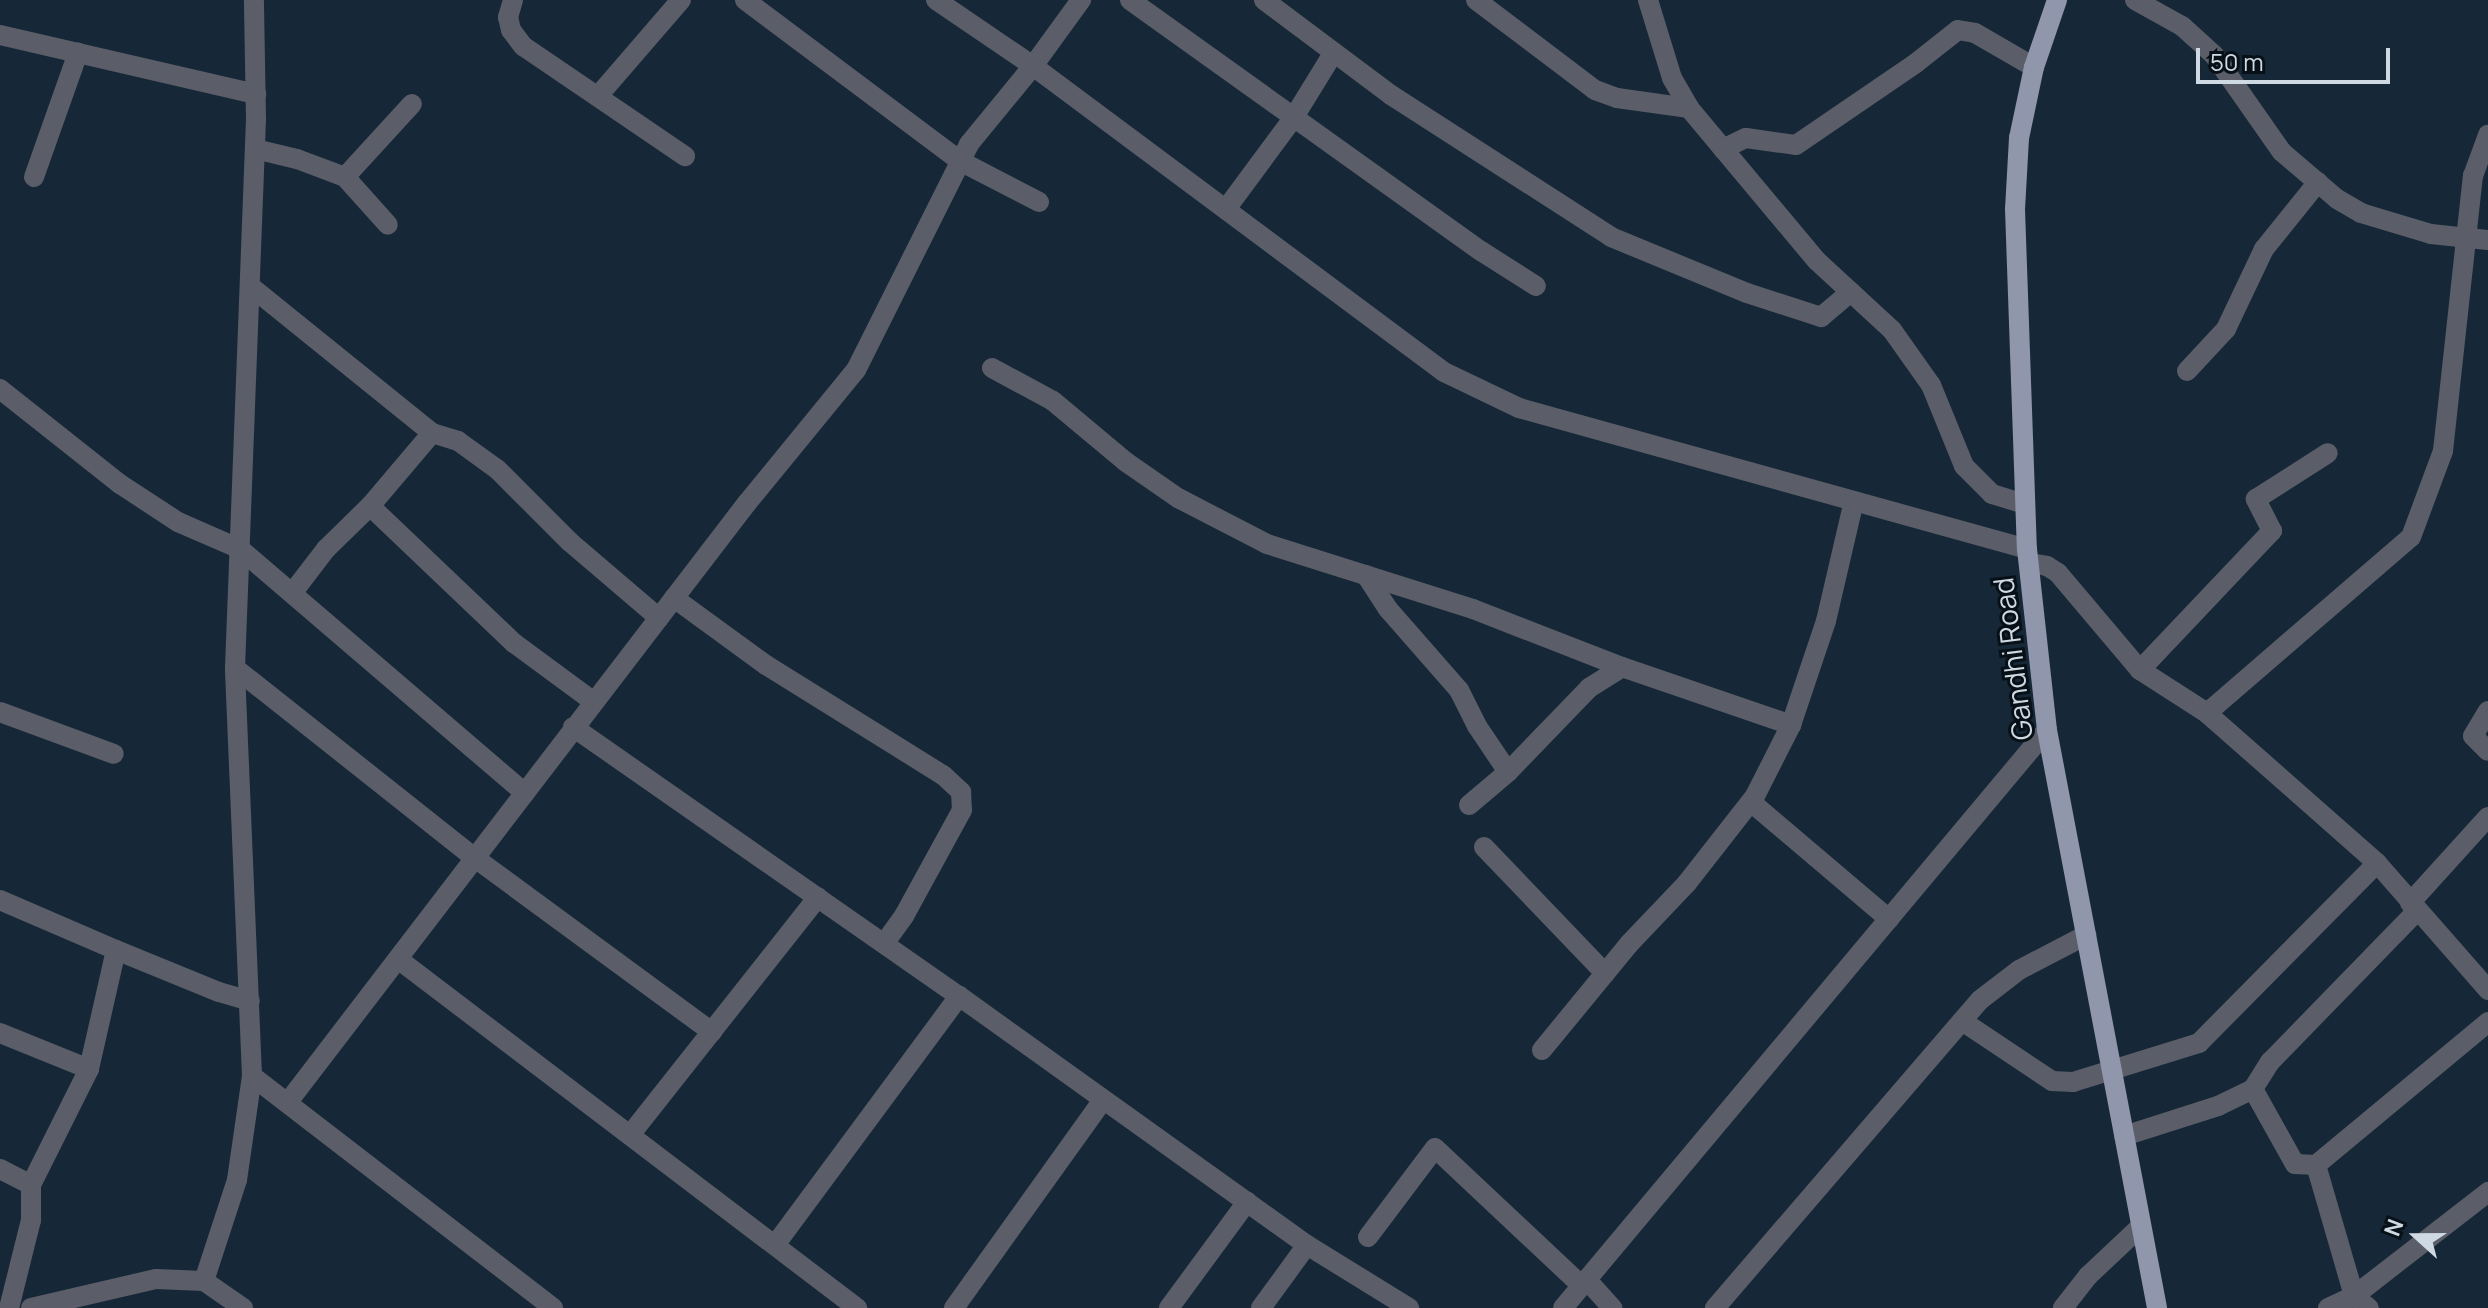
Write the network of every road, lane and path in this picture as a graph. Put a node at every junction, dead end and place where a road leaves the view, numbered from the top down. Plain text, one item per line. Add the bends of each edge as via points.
1 (254, 0) edge
2 (513, 0) edge
3 (681, 0) edge
4 (745, 0) edge
5 (936, 0) edge
6 (1081, 0) edge
7 (1130, 0) edge
8 (1264, 0) edge
9 (1476, 0) edge
10 (1648, 0) edge
11 (2057, 0) edge
12 (2135, 0) edge
13 (2164, 7) edge
14 (0, 35) edge
15 (1334, 52) junction
16 (78, 53) junction
17 (1033, 66) junction
18 (2034, 67) junction
19 (256, 94) junction
20 (598, 96) junction
21 (412, 104) dead end
22 (1689, 108) junction
23 (1294, 117) junction
24 (2488, 135) edge
25 (255, 149) junction
26 (1723, 149) junction
27 (685, 156) dead end
28 (960, 161) junction
29 (34, 177) dead end
30 (345, 177) junction
31 (2318, 182) junction
32 (1039, 202) dead end
33 (1226, 209) junction
34 (388, 225) dead end
35 (2478, 239) edge
36 (250, 286) junction
37 (1536, 286) dead end
38 (1851, 292) junction
39 (992, 368) dead end
40 (2187, 371) dead end
41 (0, 389) edge
42 (432, 433) junction
43 (2328, 453) dead end
44 (1854, 501) junction
45 (2024, 504) junction
46 (370, 506) junction
47 (240, 549) junction
48 (2028, 556) junction
49 (1366, 575) junction
50 (293, 592) junction
51 (674, 598) junction
52 (659, 618) junction
53 (1622, 667) junction
54 (235, 668) junction
55 (2140, 670) junction
56 (594, 702) junction
57 (2488, 711) edge
58 (0, 712) edge
59 (2207, 713) junction
60 (1791, 725) junction
61 (573, 727) junction
62 (2047, 730) junction
63 (2488, 751) edge
64 (114, 754) dead end
65 (1508, 772) junction
66 (525, 793) junction
67 (1751, 802) junction
68 (1469, 805) dead end
69 (2488, 817) edge
70 (1484, 847) dead end
71 (475, 858) junction
72 (2377, 863) junction
73 (818, 897) junction
74 (0, 900) edge
75 (2413, 907) junction
76 (1889, 919) junction
77 (2086, 935) junction
78 (884, 944) junction
79 (116, 950) junction
80 (398, 959) junction
81 (1605, 973) junction
82 (2487, 986) edge
83 (959, 996) junction
84 (250, 1001) junction
85 (1962, 1021) junction
86 (2488, 1022) edge
87 (712, 1032) junction
88 (0, 1033) edge
89 (1542, 1050) dead end
90 (89, 1069) junction
91 (2111, 1069) junction
92 (252, 1076) junction
93 (2253, 1089) junction
94 (1103, 1100) junction
95 (288, 1102) junction
96 (630, 1135) junction
97 (2124, 1136) junction
98 (2316, 1165) junction
99 (0, 1169) edge
100 (31, 1185) junction
101 (2488, 1192) edge
102 (1247, 1202) junction
103 (2141, 1226) junction
104 (1368, 1237) dead end
105 (775, 1245) junction
106 (1307, 1245) junction
107 (204, 1281) junction
108 (1584, 1283) junction
109 (2361, 1302) edge
110 (6, 1303) edge
111 (31, 1308) edge
112 (243, 1308) edge
113 (553, 1308) edge
114 (857, 1308) edge
115 (954, 1308) edge
116 (1169, 1308) edge
117 (1261, 1308) edge
118 (1409, 1308) edge
119 (1563, 1308) edge
120 (1612, 1308) edge
121 (1715, 1308) edge
122 (2063, 1308) edge
123 (2157, 1308) edge
124 (2328, 1308) edge

1 - 19 street
2 - 20 street via 508,17 523,46
3 - 20 street
4 - 28 street
5 - 17 street
6 - 17 street
7 - 23 street
8 - 15 street
9 - 22 street via 1595,90
10 - 22 street via 1672,78
11 - 18 main road, Gandhi Road
12 - 13 street
13 - 31 street via 2214,55 2282,152
14 - 16 street
15 - 23 street
15 - 38 street via 1391,95 1611,237 1821,317
16 - 19 street
16 - 29 street
17 - 28 street
17 - 33 street
18 - 26 street via 1975,33 1958,30 1796,145 1746,138
18 - 45 main road, Gandhi Road via 2019,138 2015,209
19 - 25 street
20 - 27 street
21 - 30 street
22 - 26 street
23 - 33 street
23 - 37 street
24 - 35 street via 2473,176
25 - 30 street
25 - 36 street
26 - 38 street via 1817,261
28 - 32 street
28 - 51 street via 856,370
30 - 34 street
31 - 35 street via 2361,213 2431,234
31 - 40 street via 2264,249 2226,329
33 - 44 street via 1444,372 1519,408
35 - 59 street via 2443,451 2411,537
36 - 42 street
36 - 47 street
38 - 45 street via 1892,330 1931,385 1964,466 1992,494
39 - 49 street via 1053,401 1178,498 1267,544
41 - 47 street via 120,484 178,522
42 - 46 street
42 - 52 street via 458,441 497,469 570,542
43 - 55 street via 2256,499 2272,531
44 - 48 street
44 - 60 street via 1826,621
45 - 48 main road, Gandhi Road
46 - 50 street via 326,549
46 - 56 street via 514,643
47 - 50 street
47 - 54 street
48 - 55 street via 2058,573
48 - 62 main road, Gandhi Road
49 - 53 street via 1473,609
49 - 65 street via 1388,609 1459,690
50 - 66 street
51 - 52 street
51 - 78 street via 766,665 943,775 961,792 962,810
52 - 56 street
53 - 60 street
53 - 65 street via 1589,688
54 - 71 street
54 - 84 street
55 - 59 street
56 - 61 street
57 - 63 street via 2473,736
58 - 64 street
59 - 72 street
60 - 67 street
61 - 66 street
61 - 73 street
62 - 76 street
62 - 77 main road, Gandhi Road
65 - 68 street
66 - 71 street
67 - 76 street
67 - 81 street
69 - 75 street
70 - 81 street
71 - 80 street
71 - 87 street
72 - 75 street
72 - 91 street via 2199,1043
73 - 78 street
73 - 87 street
74 - 79 street
75 - 82 street
75 - 93 street via 2270,1062
76 - 108 street
77 - 85 street via 2019,970
77 - 91 main road, Gandhi Road
78 - 83 street
79 - 84 street
79 - 90 street
80 - 95 street
80 - 96 street
81 - 89 street
83 - 94 street
83 - 105 street
84 - 92 street
85 - 91 street via 2052,1081 2073,1082
85 - 121 street
86 - 98 street
87 - 96 street
88 - 90 street
90 - 100 street
91 - 97 main road, Gandhi Road
92 - 95 street
92 - 107 street via 237,1180
93 - 97 street
93 - 98 street via 2295,1164
94 - 102 street
94 - 115 street
95 - 113 street
96 - 105 street
97 - 103 main road, Gandhi Road
98 - 109 street
99 - 100 street
100 - 110 street via 31,1220
101 - 109 street
102 - 106 street
102 - 116 street
103 - 122 street
103 - 123 main road, Gandhi Road
104 - 108 street via 1435,1148
105 - 114 street
106 - 117 street
106 - 118 street
107 - 111 street via 156,1279
107 - 112 street
108 - 119 street
108 - 120 street
109 - 124 street

